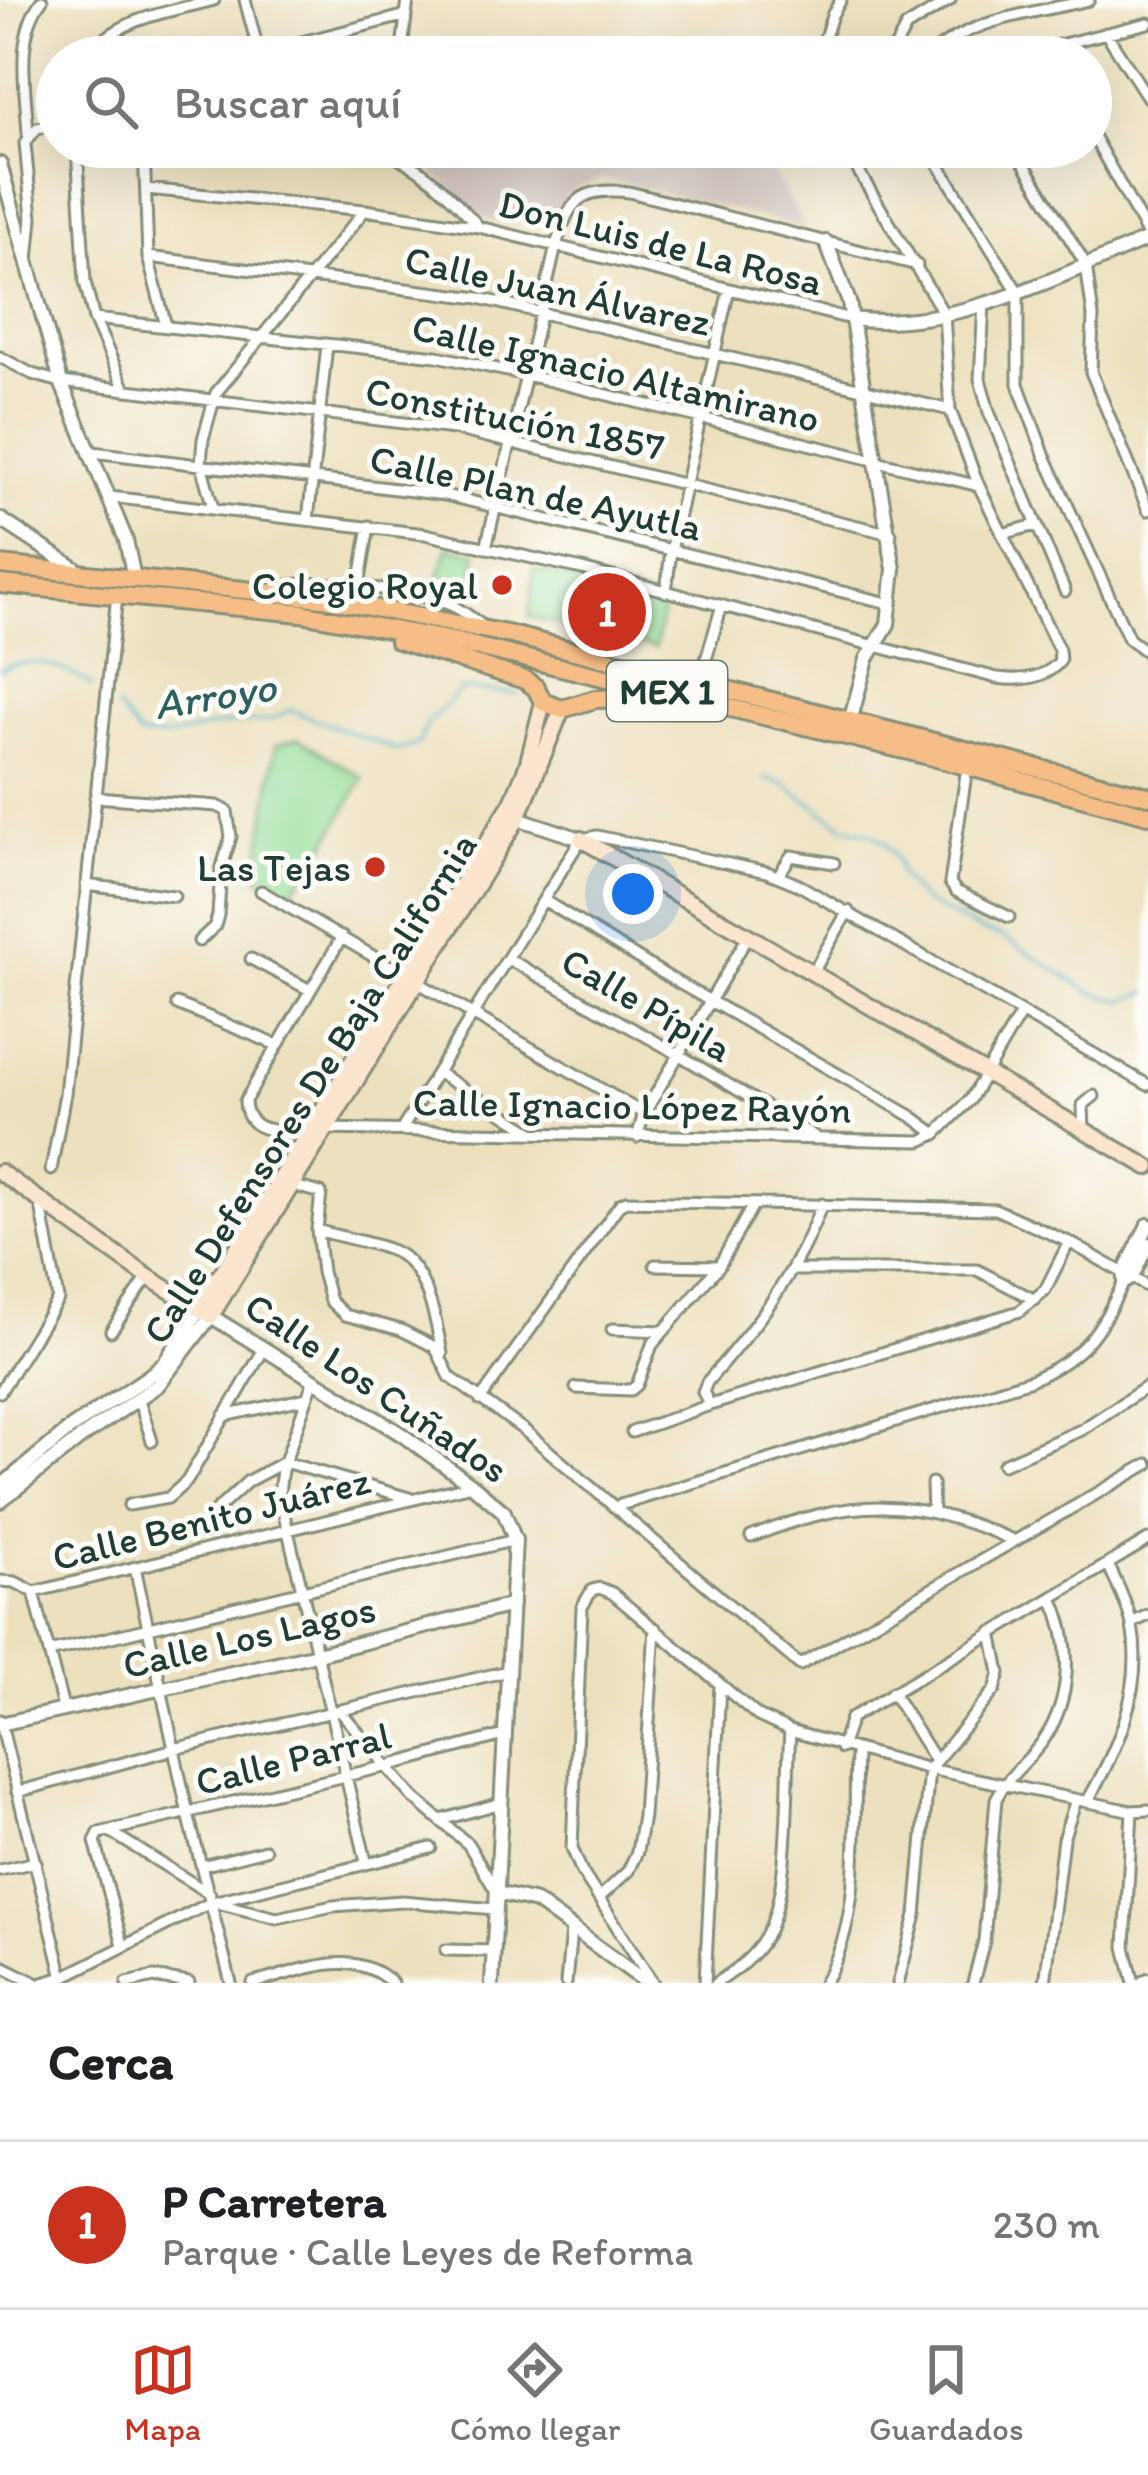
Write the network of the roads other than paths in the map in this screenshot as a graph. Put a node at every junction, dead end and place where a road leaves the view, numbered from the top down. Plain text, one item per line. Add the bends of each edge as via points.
1 (24, 0) edge
2 (42, 0) edge
3 (214, 0) edge
4 (245, 0) edge
5 (408, 0) edge
6 (842, 0) edge
7 (950, 0) edge
8 (1090, 0) edge
9 (406, 15) junction
10 (29, 17) junction
11 (1148, 24) edge
12 (1106, 33) junction
13 (108, 36) edge
14 (255, 36) edge
15 (329, 36) edge
16 (404, 36) edge
17 (826, 36) edge
18 (902, 36) edge
19 (957, 36) edge
20 (1097, 36) edge
21 (1108, 36) edge
22 (1112, 42) edge
23 (1148, 98) edge
24 (36, 130) edge
25 (28, 135) junction
26 (1, 167) edge
27 (78, 168) edge
28 (145, 168) edge
29 (416, 168) edge
30 (857, 168) edge
31 (941, 168) edge
32 (1027, 168) edge
33 (1111, 168) edge
34 (146, 189) junction
35 (365, 210) junction
36 (479, 227) junction
37 (1148, 237) edge
38 (826, 242) junction
39 (556, 246) junction
40 (148, 257) junction
41 (27, 265) junction
42 (917, 265) junction
43 (1086, 265) junction
44 (309, 276) junction
45 (729, 289) junction
46 (1018, 292) junction
47 (984, 303) junction
48 (542, 311) junction
49 (944, 314) junction
50 (94, 319) junction
51 (851, 320) junction
52 (166, 326) junction
53 (260, 336) junction
54 (327, 345) junction
55 (718, 354) junction
56 (0, 357) edge
57 (526, 374) junction
58 (61, 382) junction
59 (124, 387) junction
60 (865, 390) junction
61 (212, 399) junction
62 (950, 410) junction
63 (317, 411) junction
64 (701, 419) junction
65 (510, 441) junction
66 (93, 452) junction
67 (878, 462) junction
68 (201, 464) junction
69 (310, 477) junction
70 (688, 484) junction
71 (980, 486) junction
72 (110, 497) junction
73 (496, 505) junction
74 (213, 508) junction
75 (1148, 510) edge
76 (0, 519) edge
77 (308, 520) junction
78 (1036, 525) junction
79 (369, 526) junction
80 (891, 534) junction
81 (1002, 535) junction
82 (486, 548) junction
83 (671, 551) junction
84 (0, 565) edge
85 (83, 573) junction
86 (134, 578) junction
87 (0, 584) edge
88 (170, 584) junction
89 (1066, 591) dead end
90 (666, 592) junction
91 (116, 595) junction
92 (358, 596) junction
93 (178, 602) junction
94 (892, 604) junction
95 (722, 605) junction
96 (467, 628) junction
97 (489, 631) junction
98 (395, 632) junction
99 (877, 644) junction
100 (1148, 653) edge
101 (700, 680) junction
102 (659, 689) junction
103 (745, 692) junction
104 (543, 701) junction
105 (562, 709) junction
106 (848, 727) junction
107 (967, 767) junction
108 (1148, 796) edge
109 (95, 797) junction
110 (1148, 815) edge
111 (511, 816) junction
112 (581, 839) junction
113 (834, 862) dead end
114 (778, 876) junction
115 (86, 886) junction
116 (261, 891) dead end
117 (174, 896) dead end
118 (545, 901) junction
119 (848, 911) junction
120 (1009, 917) dead end
121 (342, 937) junction
122 (747, 938) junction
123 (199, 941) dead end
124 (251, 958) dead end
125 (508, 959) junction
126 (812, 975) junction
127 (411, 977) junction
128 (310, 990) junction
129 (710, 1000) junction
130 (177, 1004) dead end
131 (1021, 1013) junction
132 (474, 1014) junction
133 (277, 1046) junction
134 (678, 1054) junction
135 (438, 1073) junction
136 (986, 1076) junction
137 (1148, 1085) edge
138 (1094, 1096) dead end
139 (644, 1114) junction
140 (315, 1128) junction
141 (402, 1129) junction
142 (1084, 1133) junction
143 (536, 1134) junction
144 (936, 1134) junction
145 (637, 1137) junction
146 (818, 1139) junction
147 (1148, 1167) edge
148 (51, 1170) dead end
149 (0, 1172) edge
150 (291, 1185) junction
151 (40, 1200) junction
152 (822, 1204) junction
153 (753, 1205) junction
154 (1148, 1225) edge
155 (317, 1230) junction
156 (1069, 1242) junction
157 (1144, 1245) edge
158 (655, 1265) dead end
159 (719, 1266) junction
160 (793, 1270) junction
161 (148, 1277) junction
162 (220, 1277) junction
163 (1127, 1277) junction
164 (1148, 1287) edge
165 (175, 1293) junction
166 (1035, 1300) junction
167 (205, 1312) junction
168 (612, 1329) dead end
169 (111, 1331) dead end
170 (664, 1331) junction
171 (264, 1349) junction
172 (442, 1354) junction
173 (170, 1364) junction
174 (314, 1379) junction
175 (1148, 1386) edge
176 (576, 1388) dead end
177 (0, 1392) edge
178 (307, 1398) junction
179 (139, 1400) junction
180 (479, 1400) junction
181 (710, 1406) junction
182 (100, 1416) junction
183 (224, 1416) junction
184 (632, 1432) dead end
185 (152, 1441) dead end
186 (284, 1462) junction
187 (1004, 1463) dead end
188 (1148, 1464) edge
189 (932, 1483) dead end
190 (472, 1485) junction
191 (3, 1492) edge
192 (414, 1500) junction
193 (129, 1505) dead end
194 (614, 1507) junction
195 (933, 1512) junction
196 (207, 1519) dead end
197 (286, 1531) junction
198 (751, 1537) dead end
199 (515, 1540) junction
200 (1148, 1540) edge
201 (1016, 1541) junction
202 (1108, 1564) junction
203 (135, 1567) junction
204 (0, 1581) edge
205 (34, 1592) junction
206 (300, 1592) junction
207 (1052, 1598) junction
208 (512, 1605) junction
209 (1148, 1615) edge
210 (1132, 1623) junction
211 (146, 1628) junction
212 (655, 1628) junction
213 (992, 1632) junction
214 (50, 1652) junction
215 (317, 1654) junction
216 (508, 1670) junction
217 (720, 1685) junction
218 (159, 1687) junction
219 (892, 1692) junction
220 (63, 1708) junction
221 (337, 1714) junction
222 (0, 1722) edge
223 (790, 1731) junction
224 (505, 1735) junction
225 (842, 1748) junction
226 (174, 1750) junction
227 (856, 1752) junction
228 (932, 1764) junction
229 (388, 1766) junction
230 (347, 1776) junction
231 (1002, 1785) junction
232 (17, 1792) junction
233 (1081, 1801) junction
234 (500, 1803) junction
235 (1148, 1810) edge
236 (1132, 1811) junction
237 (188, 1814) junction
238 (441, 1820) junction
239 (109, 1831) junction
240 (431, 1848) dead end
241 (265, 1850) dead end
242 (366, 1861) junction
243 (36, 1862) junction
244 (202, 1866) junction
245 (0, 1870) edge
246 (497, 1893) junction
247 (211, 1898) junction
248 (599, 1898) junction
249 (495, 1909) junction
250 (571, 1930) junction
251 (123, 1945) junction
252 (446, 1951) dead end
253 (494, 1951) junction
254 (0, 1965) edge
255 (63, 1980) edge
256 (1142, 1982) edge
257 (39, 1983) edge
258 (127, 1983) edge
259 (189, 1983) edge
260 (230, 1983) edge
261 (253, 1983) edge
262 (392, 1983) edge
263 (492, 1983) edge
264 (566, 1983) edge
265 (650, 1983) edge
266 (705, 1983) edge
267 (716, 1983) edge
268 (824, 1983) edge
269 (898, 1983) edge
270 (973, 1983) edge
271 (1045, 1983) edge

1 - 10 street
2 - 10 street
3 - 13 street
4 - 14 street
5 - 9 street
6 - 17 street
7 - 18 street
8 - 19 street
9 - 15 street
9 - 16 street
10 - 25 street
11 - 12 street
12 - 20 street
12 - 21 street
22 - 23 street
24 - 25 street
25 - 41 street
26 - 41 street
27 - 50 street
28 - 34 street
29 - 36 street
30 - 42 street
31 - 46 street
32 - 43 street
33 - 37 street
34 - 35 street, Don Luis de La Rosa
34 - 40 street
35 - 36 street, Don Luis de La Rosa
35 - 44 street
36 - 39 street, Don Luis de La Rosa
37 - 43 street, Don Luis de La Rosa
38 - 39 street via 602,190 575,201
38 - 42 street
38 - 51 street
39 - 45 street, Don Luis de La Rosa
39 - 48 street
40 - 44 street, Calle Juan Álvarez
40 - 52 street
41 - 58 street
42 - 49 street
43 - 46 street, Don Luis de La Rosa
43 - 75 street via 1090,372
44 - 48 street, Calle Juan Álvarez
44 - 53 street
45 - 51 street, Don Luis de La Rosa
45 - 55 street
46 - 47 street, Don Luis de La Rosa
46 - 100 street via 1016,366 1028,415 1129,639
47 - 49 street, Don Luis de La Rosa
47 - 78 street via 980,379
48 - 55 street, Calle Juan Álvarez
48 - 57 street
49 - 51 street, Don Luis de La Rosa
49 - 62 street
50 - 52 street, Calle Ignacio Altamirano
50 - 59 street
51 - 60 street
52 - 53 street, Calle Ignacio Altamirano
53 - 54 street, Calle Ignacio Altamirano
53 - 61 street
54 - 57 street, Calle Ignacio Altamirano
54 - 63 street
55 - 60 street, Calle Juan Álvarez
55 - 64 street
56 - 58 street, Constitución 1857
57 - 64 street, Calle Ignacio Altamirano
57 - 65 street
58 - 59 street, Constitución 1857
58 - 66 street
59 - 61 street, Constitución 1857
60 - 62 street, Calle Juan Álvarez
60 - 67 street
61 - 63 street, Constitución 1857
61 - 68 street
62 - 71 street
63 - 65 street, Constitución 1857
63 - 69 street
64 - 67 street, Calle Ignacio Altamirano
64 - 70 street
65 - 70 street, Constitución 1857
65 - 73 street
66 - 68 street, Calle Plan de Ayutla
66 - 72 street
67 - 71 street, Calle Ignacio Altamirano
67 - 80 street
68 - 69 street, Calle Plan de Ayutla
68 - 74 street
69 - 73 street, Calle Plan de Ayutla
69 - 77 street
70 - 80 street, Constitución 1857
70 - 83 street
71 - 81 street
72 - 74 street
72 - 86 street
73 - 82 street
73 - 83 street, Calle Plan de Ayutla
74 - 77 street
76 - 85 street
77 - 79 street
78 - 81 street
78 - 89 street
79 - 82 street
79 - 92 street
80 - 94 street
81 - 99 street via 1060,661 1039,676 1007,680
82 - 90 street
83 - 90 street
83 - 94 street, Calle Plan de Ayutla
84 - 85 highway, MEX 1
85 - 86 highway, MEX 1
86 - 88 highway, MEX 1
87 - 91 highway, MEX 1
88 - 92 highway, MEX 1
88 - 93 highway
90 - 95 street
91 - 93 highway, MEX 1
91 - 109 street
92 - 96 highway, MEX 1
92 - 97 street via 451,605
93 - 98 highway, MEX 1
94 - 99 street
95 - 99 street
95 - 101 street
96 - 97 highway, MEX 1
96 - 98 highway via 453,633 400,623
97 - 101 highway, MEX 1
98 - 102 highway, MEX 1
98 - 104 highway via 407,644 525,680
99 - 106 street
101 - 103 highway, MEX 1
102 - 103 highway via 670,683 731,697
102 - 105 highway
102 - 106 highway, MEX 1
103 - 106 highway, MEX 1
104 - 105 highway
104 - 111 main road, Calle Defensores De Baja California
105 - 111 main road, Calle Defensores De Baja California
106 - 107 highway, MEX 1
106 - 108 highway, MEX 1
107 - 110 highway, MEX 1
107 - 120 street via 950,883
109 - 115 street
109 - 123 street via 227,811 231,837 218,915
111 - 112 street
111 - 127 main road, Calle Defensores De Baja California
112 - 114 street via 606,837
112 - 118 street
112 - 122 main road
113 - 114 street via 790,856
114 - 119 street
115 - 117 street
115 - 148 street
116 - 121 street
118 - 125 street
118 - 129 street
119 - 126 street
119 - 131 street
121 - 127 street
121 - 128 street
122 - 126 main road
122 - 129 street
124 - 128 street
125 - 132 street
125 - 134 street, Calle Pípila
126 - 136 main road
127 - 132 street
127 - 140 main road, Calle Defensores De Baja California
128 - 133 street
129 - 134 street
129 - 144 street
130 - 133 street
131 - 136 street
131 - 137 street
132 - 135 street
132 - 139 street
133 - 140 street, Calle Ignacio López Rayón via 249,1092 248,1118 262,1129
134 - 139 street
134 - 146 street, Calle Pípila
135 - 141 street
135 - 143 street
136 - 142 main road
136 - 144 street
138 - 142 street via 1083,1105
139 - 145 street
140 - 141 street, Calle Ignacio López Rayón
140 - 150 main road, Calle Defensores De Baja California
140 - 162 main road, Calle Defensores De Baja California
141 - 143 street, Calle Ignacio López Rayón
142 - 147 main road
143 - 145 street, Calle Ignacio López Rayón
144 - 146 street, Calle Ignacio López Rayón via 912,1142
145 - 146 street, Calle Ignacio López Rayón
149 - 151 main road, Calle Los Cuñados
150 - 155 street via 321,1193
150 - 167 main road, Calle Defensores De Baja California
151 - 161 main road, Calle Los Cuñados
151 - 177 street via 58,1300
152 - 153 street
152 - 156 street via 995,1209
152 - 160 street
153 - 159 street
153 - 180 street via 623,1202
154 - 157 street
155 - 172 street via 401,1256 437,1323
155 - 172 street via 331,1301 346,1315 401,1330
156 - 163 street
156 - 166 street
157 - 163 street
158 - 159 street
159 - 170 street
160 - 166 street via 976,1270
160 - 181 street via 754,1331 707,1382
161 - 165 main road, Calle Los Cuñados
161 - 169 street
162 - 165 main road
162 - 167 main road, Calle Defensores De Baja California
163 - 164 street
163 - 194 street via 1086,1348 1056,1369
165 - 167 main road, Calle Los Cuñados
166 - 181 street via 956,1333
167 - 171 street, Calle Los Cuñados
167 - 173 street, Calle Defensores De Baja California
168 - 170 street
170 - 176 street via 635,1388
171 - 174 street, Calle Los Cuñados
171 - 183 street
172 - 180 street via 445,1372
173 - 179 street, Calle Defensores De Baja California
173 - 182 street, Calle Defensores De Baja California
174 - 178 street
174 - 190 street, Calle Los Cuñados
175 - 187 street via 1082,1430
178 - 183 street
178 - 186 street
179 - 182 street, Calle Defensores De Baja California
179 - 185 street
180 - 194 street
181 - 184 street
182 - 191 street, Calle Defensores De Baja California
183 - 193 street via 188,1481 168,1498
186 - 192 street
186 - 196 street via 248,1481
186 - 197 street
188 - 201 street
189 - 195 street
190 - 192 street, Calle Benito Juárez
190 - 199 street, Calle Los Cuñados via 504,1512
192 - 197 street, Calle Benito Juárez
194 - 201 street via 800,1665
195 - 198 street via 832,1510
195 - 201 street
197 - 203 street, Calle Benito Juárez
197 - 206 street
199 - 206 street
199 - 208 street, Calle Los Cuñados
200 - 202 street
202 - 207 street
202 - 210 street
203 - 205 street, Calle Benito Juárez
203 - 211 street
204 - 205 street
205 - 214 street
206 - 211 street
206 - 215 street
207 - 213 street
207 - 231 street via 1067,1648 1061,1698 1043,1740
208 - 215 street, Calle Los Lagos
208 - 216 street, Calle Los Cuñados
209 - 210 street
210 - 233 street via 1126,1721
211 - 214 street
211 - 218 street
212 - 217 street
212 - 248 street via 638,1852
212 - 248 street via 607,1589 592,1590 582,1607 570,1831 576,1860
213 - 219 street
213 - 228 street via 995,1690
214 - 220 street
215 - 218 street, Calle Los Lagos
215 - 221 street
216 - 221 street
216 - 224 street, Calle Los Cuñados
217 - 223 street
217 - 266 street
218 - 220 street, Calle Los Lagos
218 - 226 street
219 - 225 street via 851,1718
219 - 228 street
220 - 222 street, Calle Los Lagos
221 - 226 street
221 - 229 street
221 - 230 street
222 - 232 street
223 - 225 street
223 - 267 street via 773,1922 746,1960
224 - 229 street, Calle Parral
224 - 234 street, Calle Los Cuñados
225 - 227 street
226 - 232 street
226 - 237 street
227 - 228 street
227 - 268 street via 849,1910
228 - 231 street
228 - 269 street via 916,1915
229 - 230 street, Calle Parral
229 - 238 street
230 - 237 street, Calle Parral
230 - 242 street
231 - 233 street
231 - 270 street
232 - 243 street
233 - 236 street
233 - 271 street via 1063,1839
234 - 238 street
234 - 246 street, Calle Los Cuñados
235 - 236 street
236 - 256 street via 1125,1947
237 - 239 street, Calle Parral
237 - 244 street
238 - 246 street via 468,1844
239 - 247 street
239 - 251 street, Calle Parral via 95,1836
240 - 242 street
241 - 244 street
242 - 247 street
243 - 245 street
243 - 255 street
244 - 247 street
246 - 249 street, Calle Los Cuñados
246 - 250 street via 536,1902
247 - 249 street via 277,1918 402,1900
247 - 251 street
247 - 260 street
248 - 265 street
249 - 253 street, Calle Los Cuñados
250 - 264 street
250 - 265 street
251 - 255 street
252 - 253 street
253 - 263 street, Calle Los Cuñados
254 - 257 street
255 - 257 street
258 - 259 street
261 - 262 street via 361,1962

